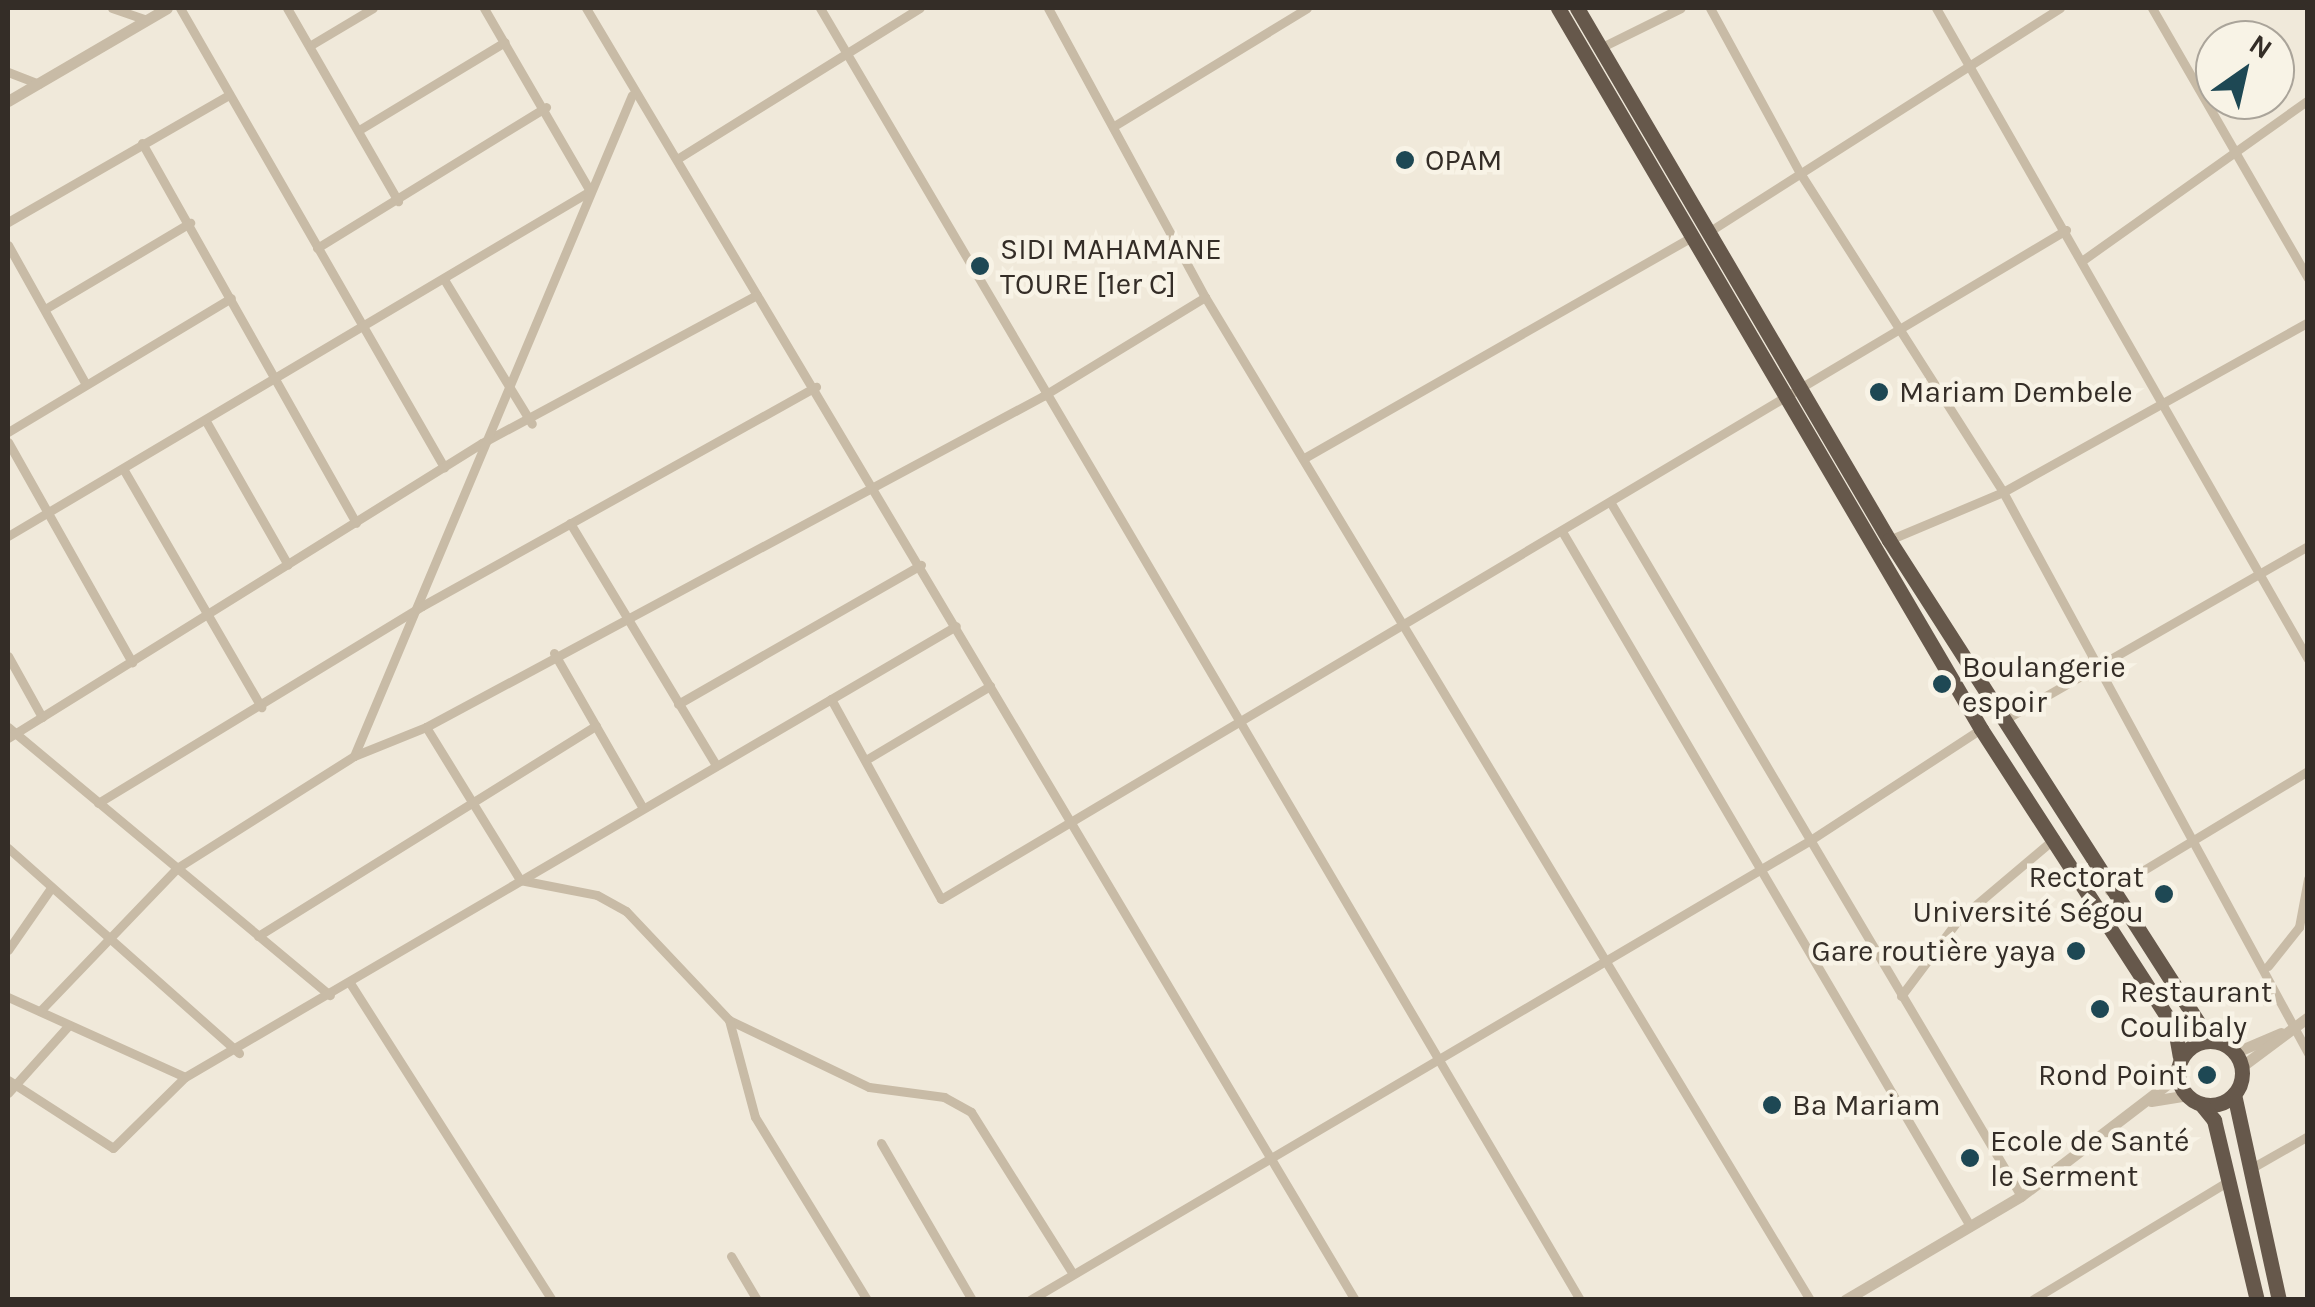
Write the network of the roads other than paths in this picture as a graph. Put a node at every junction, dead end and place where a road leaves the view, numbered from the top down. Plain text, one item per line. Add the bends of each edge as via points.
1 (112, 8) edge
2 (167, 8) edge
3 (180, 8) edge
4 (287, 8) edge
5 (373, 8) edge
6 (484, 8) edge
7 (586, 8) edge
8 (820, 8) edge
9 (920, 8) edge
10 (1048, 8) edge
11 (1308, 8) edge
12 (1558, 8) edge
13 (1577, 8) edge
14 (1681, 8) edge
15 (1710, 8) edge
16 (1936, 8) edge
17 (2060, 8) edge
18 (2152, 8) edge
19 (151, 21) junction
20 (506, 42) junction
21 (310, 45) junction
22 (1600, 48) junction
23 (846, 53) junction
24 (1967, 62) junction
25 (8, 72) edge
26 (40, 84) junction
27 (228, 95) junction
28 (632, 95) junction
29 (2308, 100) edge
30 (8, 101) edge
31 (546, 108) junction
32 (1114, 126) junction
33 (359, 130) junction
34 (142, 143) junction
35 (2237, 146) junction
36 (677, 159) junction
37 (1800, 173) junction
38 (590, 191) junction
39 (398, 201) junction
40 (8, 222) edge
41 (190, 223) junction
42 (1710, 230) junction
43 (2066, 230) junction
44 (1692, 237) junction
45 (8, 245) edge
46 (317, 248) junction
47 (2083, 260) junction
48 (2308, 278) edge
49 (446, 281) junction
50 (757, 294) junction
51 (1204, 296) junction
52 (232, 298) junction
53 (45, 310) junction
54 (2308, 322) edge
55 (1901, 324) junction
56 (363, 330) junction
57 (278, 380) junction
58 (85, 383) junction
59 (506, 387) junction
60 (816, 387) junction
61 (1792, 391) junction
62 (1044, 396) junction
63 (2164, 400) junction
64 (207, 423) junction
65 (532, 424) junction
66 (8, 432) edge
67 (8, 442) edge
68 (482, 443) junction
69 (1306, 457) junction
70 (444, 467) junction
71 (125, 472) junction
72 (872, 482) junction
73 (2003, 492) junction
74 (1612, 505) junction
75 (50, 513) junction
76 (356, 522) junction
77 (570, 523) junction
78 (1563, 534) junction
79 (8, 536) edge
80 (1889, 540) junction
81 (2308, 546) edge
82 (288, 565) junction
83 (921, 565) junction
84 (2262, 573) junction
85 (422, 606) junction
86 (208, 614) junction
87 (622, 614) junction
88 (956, 626) junction
89 (1405, 628) junction
90 (554, 653) junction
91 (8, 656) edge
92 (2308, 659) edge
93 (132, 662) junction
94 (2096, 673) junction
95 (990, 686) junction
96 (831, 699) junction
97 (678, 704) junction
98 (261, 706) junction
99 (42, 717) junction
100 (1237, 718) junction
101 (2002, 721) junction
102 (596, 726) junction
103 (426, 727) junction
104 (1981, 729) junction
105 (10, 733) edge
106 (354, 756) junction
107 (869, 758) junction
108 (716, 765) junction
109 (2308, 772) edge
110 (98, 802) junction
111 (473, 804) junction
112 (641, 805) junction
113 (1067, 822) junction
114 (2054, 838) junction
115 (1809, 841) junction
116 (2190, 843) junction
117 (8, 848) edge
118 (177, 868) junction
119 (1760, 870) junction
120 (2308, 879) edge
121 (520, 880) junction
122 (51, 888) junction
123 (2108, 892) junction
124 (258, 936) junction
125 (108, 938) junction
126 (8, 950) edge
127 (1603, 962) junction
128 (2268, 966) junction
129 (350, 983) junction
130 (330, 996) junction
131 (1901, 996) junction
132 (8, 997) edge
133 (40, 1012) junction
134 (2308, 1017) edge
135 (729, 1020) junction
136 (69, 1025) junction
137 (2286, 1030) junction
138 (2210, 1041) junction
139 (239, 1053) junction
140 (2308, 1053) edge
141 (2180, 1056) junction
142 (2238, 1060) junction
143 (1435, 1062) junction
144 (2178, 1076) junction
145 (185, 1077) junction
146 (8, 1080) edge
147 (22, 1086) junction
148 (8, 1093) edge
149 (2234, 1094) junction
150 (2194, 1100) junction
151 (2151, 1101) junction
152 (2308, 1136) edge
153 (881, 1144) dead end
154 (1269, 1159) junction
155 (2248, 1170) junction
156 (2230, 1180) junction
157 (2021, 1196) junction
158 (1970, 1226) junction
159 (731, 1256) dead end
160 (1074, 1274) junction
161 (552, 1300) edge
162 (756, 1300) edge
163 (866, 1300) edge
164 (972, 1300) edge
165 (1030, 1300) edge
166 (1354, 1300) edge
167 (1580, 1300) edge
168 (1810, 1300) edge
169 (1845, 1300) edge
170 (2032, 1300) edge
171 (2258, 1300) edge
172 (2279, 1300) edge

1 - 19 street
2 - 19 street
3 - 27 street
4 - 21 street
5 - 21 street
6 - 20 street
7 - 28 street
8 - 23 street
9 - 23 street
10 - 32 street
11 - 32 street
12 - 44 highway
13 - 22 highway
14 - 22 street
15 - 37 street
16 - 24 street
17 - 24 street
18 - 35 street
19 - 26 street
20 - 31 street
20 - 33 street
21 - 33 street
22 - 42 highway
23 - 36 street
23 - 62 street
24 - 37 street
24 - 43 street
25 - 26 street
26 - 30 street
27 - 34 street
27 - 46 street
28 - 36 street
28 - 38 street
29 - 35 street
31 - 38 street
31 - 39 street
32 - 51 street
33 - 39 street
34 - 40 street
34 - 41 street
35 - 47 street
35 - 48 street
36 - 50 street
37 - 42 street
37 - 55 street
38 - 49 street
38 - 59 street
39 - 46 street
41 - 52 street
41 - 53 street
42 - 61 highway
43 - 47 street
43 - 55 street
44 - 61 highway
44 - 69 street
45 - 53 street
46 - 56 street
47 - 63 street
49 - 56 street
49 - 59 street
50 - 60 street
50 - 65 street
51 - 62 street
51 - 69 street
52 - 57 street
52 - 58 street
53 - 58 street
54 - 63 street
55 - 61 street
55 - 73 street
56 - 57 street
56 - 70 street
57 - 64 street
57 - 76 street
58 - 66 street
59 - 65 street
59 - 68 street
60 - 72 street
60 - 77 street
61 - 74 street
61 - 80 highway
61 - 104 highway
62 - 72 street
62 - 100 street
63 - 73 street
63 - 84 street
64 - 71 street
64 - 82 street
65 - 68 street
67 - 75 street
68 - 70 street
68 - 85 street
69 - 89 street
70 - 76 street
71 - 75 street
71 - 86 street
72 - 83 street
72 - 87 street
73 - 80 street
73 - 94 street
74 - 78 street
74 - 115 street
75 - 79 street
75 - 93 street
76 - 82 street
77 - 85 street
77 - 87 street
78 - 89 street
78 - 119 street
80 - 101 highway
81 - 84 street
82 - 86 street
83 - 88 street
83 - 97 street
84 - 92 street
84 - 94 street
85 - 98 street
85 - 106 street
86 - 93 street
86 - 98 street
87 - 90 street
87 - 97 street
88 - 95 street
88 - 96 street
89 - 100 street
89 - 127 street
90 - 102 street
90 - 103 street
91 - 99 street
93 - 99 street
94 - 101 street
94 - 116 street
95 - 107 street
95 - 113 street
96 - 107 street
96 - 108 street
97 - 108 street
98 - 110 street
99 - 105 street
100 - 113 street
100 - 143 street
101 - 123 highway
102 - 111 street
102 - 112 street
103 - 106 street
103 - 111 street
104 - 114 highway
104 - 115 street
105 - 110 street
106 - 118 street
107 - 113 street via 941,899
108 - 112 street
109 - 116 street
110 - 118 street
111 - 121 street
111 - 124 street
112 - 121 street
113 - 154 street
114 - 131 street via 1958,920
114 - 141 highway via 2175,1029
115 - 119 street
115 - 131 street
116 - 123 street
116 - 128 street
117 - 122 street
118 - 124 street
118 - 125 street
119 - 127 street
119 - 158 street
120 - 128 street via 2299,927
121 - 129 street
121 - 135 street via 597,895 626,911
122 - 125 street
122 - 126 street
123 - 138 highway
124 - 130 street
125 - 133 street
125 - 139 street
127 - 143 street
127 - 168 street
128 - 137 street
129 - 130 street
129 - 161 street
130 - 139 street
131 - 157 street
132 - 133 street
133 - 136 street
134 - 137 street
135 - 160 street via 868,1087 944,1097 971,1112
135 - 163 street via 754,1117
136 - 145 street
136 - 147 street
137 - 140 street
137 - 142 street
138 - 141 highway
138 - 142 highway
139 - 145 street
141 - 144 highway
142 - 149 highway
143 - 154 street
143 - 167 street
144 - 150 highway
144 - 151 street
145 - 147 street via 114,1148
146 - 147 street
147 - 148 street
149 - 150 highway
149 - 155 highway
150 - 151 street
150 - 156 highway
151 - 157 street
152 - 155 street
153 - 164 street
154 - 160 street
154 - 166 street
155 - 172 highway
156 - 170 street
156 - 171 highway
157 - 158 street
158 - 169 street
159 - 162 street
160 - 165 street

